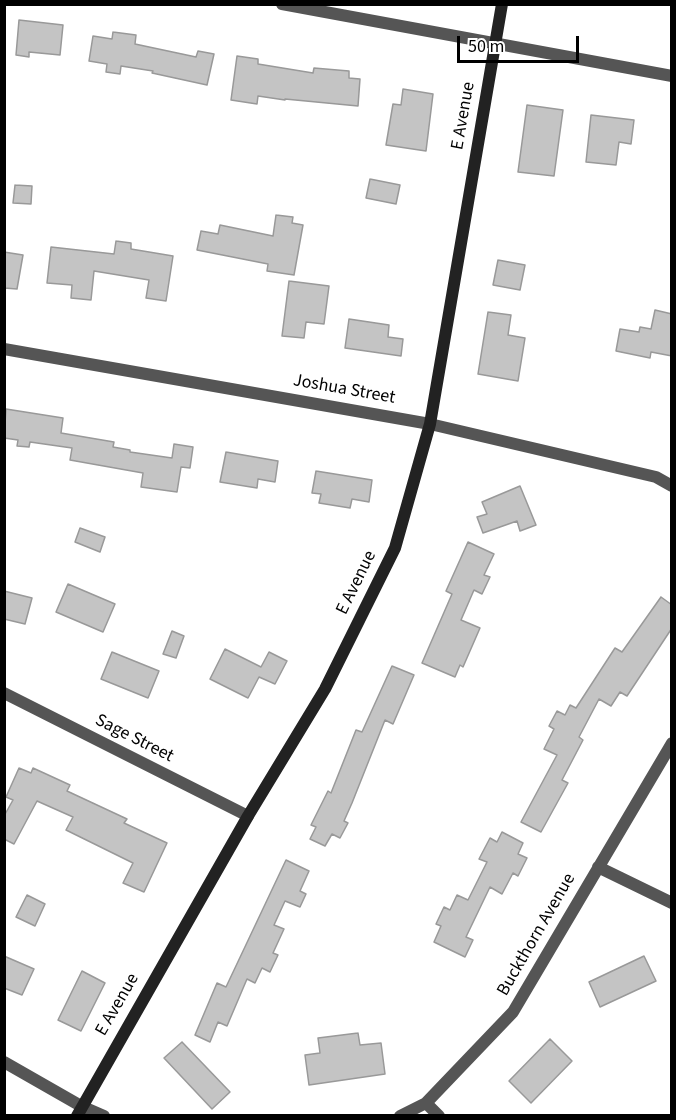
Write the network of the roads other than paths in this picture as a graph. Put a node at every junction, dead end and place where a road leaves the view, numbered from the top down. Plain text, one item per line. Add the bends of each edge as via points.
1 (282, 4) edge
2 (502, 4) edge
3 (495, 43) junction
4 (672, 76) edge
5 (4, 349) edge
6 (430, 424) junction
7 (672, 486) edge
8 (4, 693) edge
9 (672, 743) edge
10 (248, 816) junction
11 (598, 867) junction
12 (672, 903) edge
13 (4, 1062) edge
14 (426, 1103) junction
15 (79, 1111) edge
16 (104, 1116) edge
17 (399, 1116) edge
18 (439, 1116) edge

1 - 3 street
2 - 3 street, E Avenue
3 - 4 street
3 - 6 street, E Avenue
5 - 6 street, Joshua Street
6 - 7 street, Joshua Street via 656,477
6 - 10 street, E Avenue via 394,548 325,689
8 - 10 street, Sage Street
9 - 11 street, Buckthorn Avenue
10 - 15 street, E Avenue
11 - 12 street
11 - 14 street, Buckthorn Avenue via 513,1012
13 - 15 street
14 - 17 street, Buckthorn Avenue
14 - 18 street
15 - 16 street

